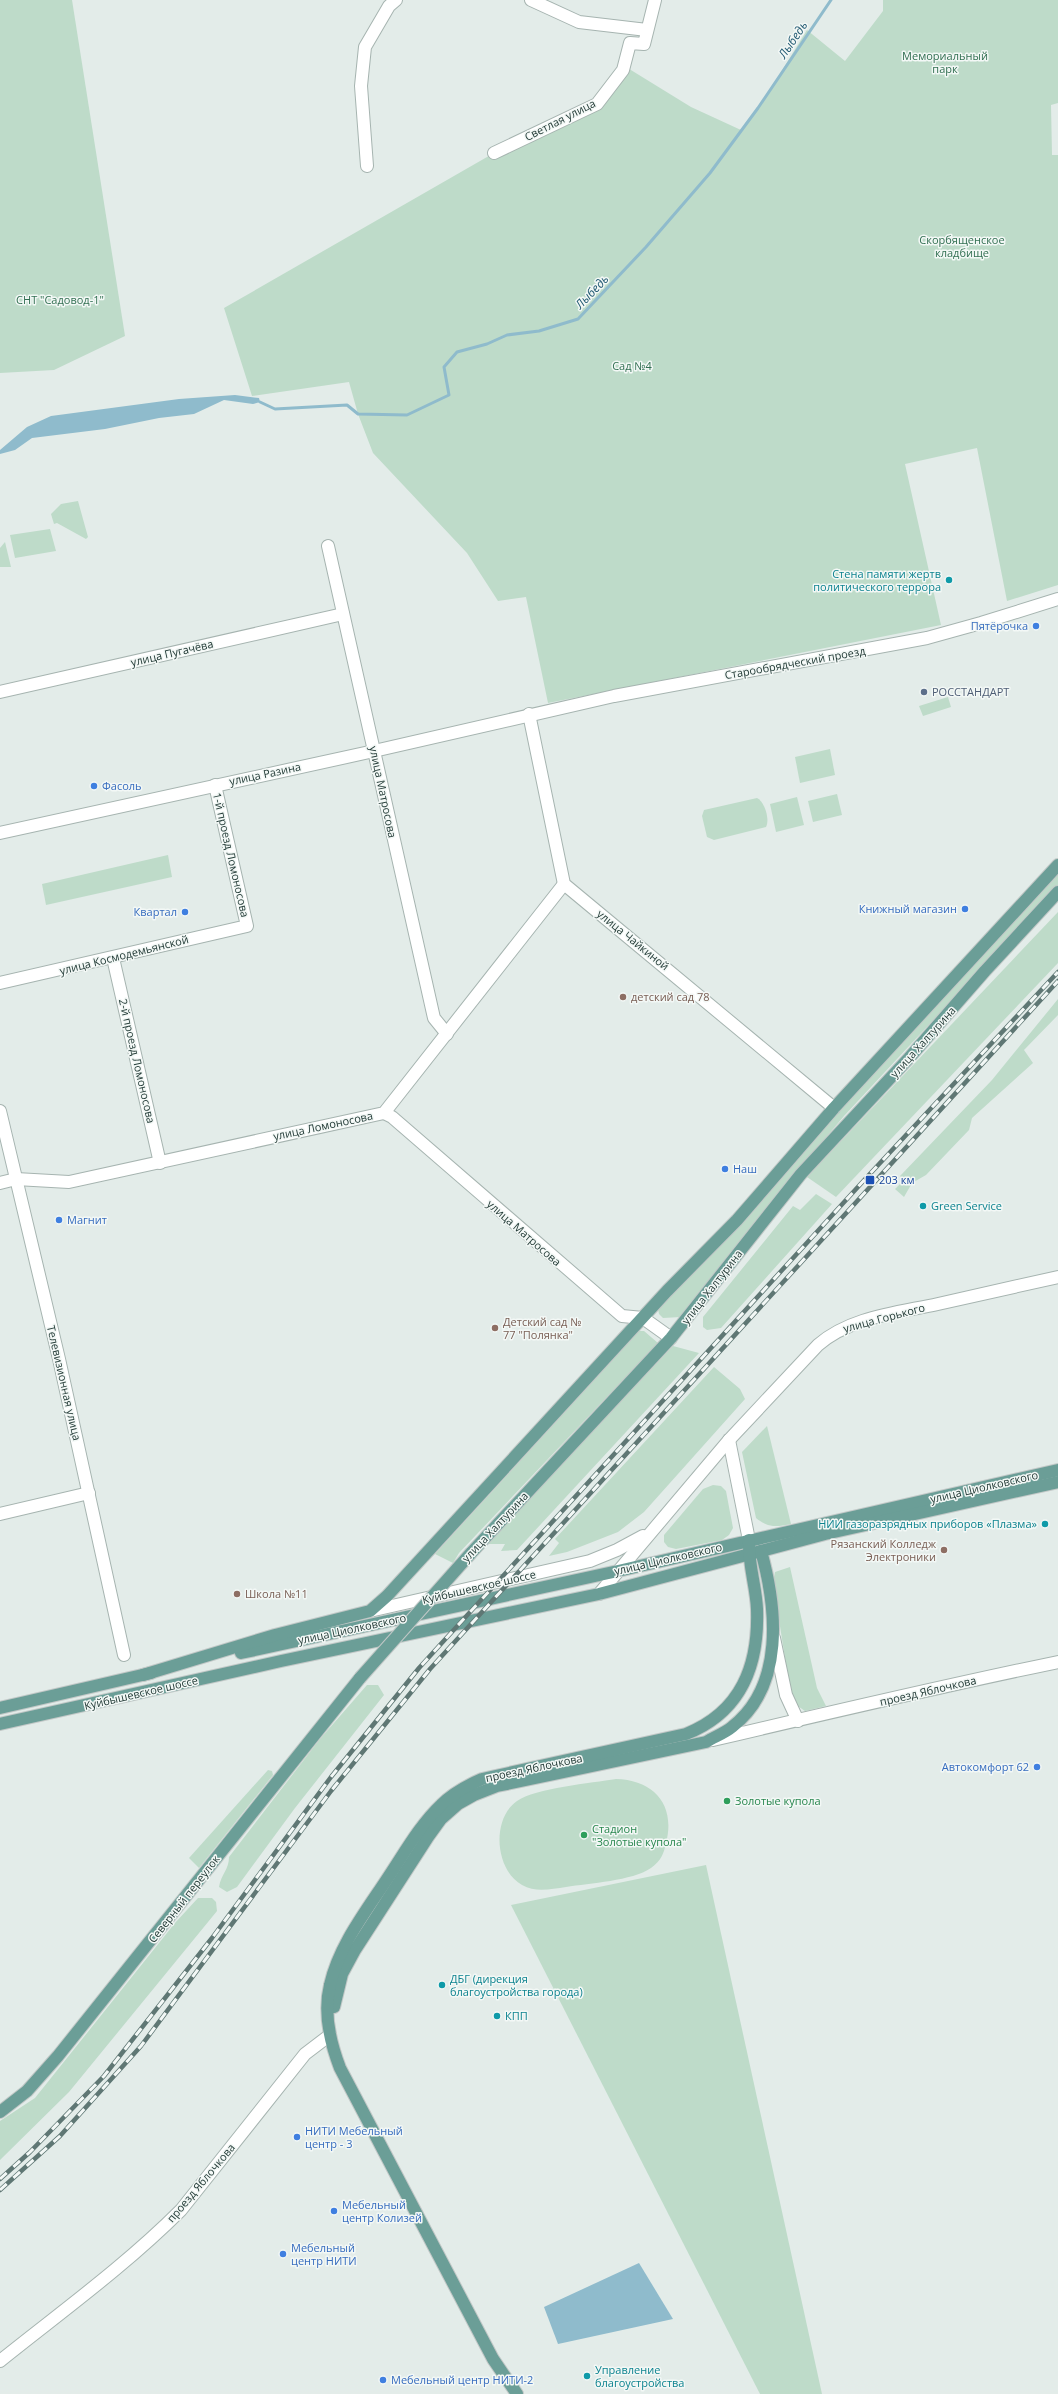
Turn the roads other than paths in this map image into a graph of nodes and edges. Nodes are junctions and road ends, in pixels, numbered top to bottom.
1 (396, 0) edge
2 (531, 0) edge
3 (655, 0) edge
4 (647, 30) junction
5 (494, 153) dead end
6 (367, 166) dead end
7 (328, 546) dead end
8 (1058, 598) edge
9 (343, 614) junction
10 (0, 692) edge
11 (529, 714) junction
12 (374, 751) junction
13 (215, 785) junction
14 (0, 833) edge
15 (1058, 865) edge
16 (564, 884) junction
17 (1058, 892) edge
18 (247, 926) joint
19 (113, 958) junction
20 (0, 983) edge
21 (447, 1034) junction
22 (834, 1108) junction
23 (0, 1111) edge
24 (384, 1113) junction
25 (160, 1163) junction
26 (16, 1180) junction
27 (0, 1183) edge
28 (1058, 1278) edge
29 (644, 1318) junction
30 (671, 1338) junction
31 (729, 1440) junction
32 (1058, 1470) edge
33 (1058, 1482) edge
34 (89, 1493) junction
35 (0, 1514) edge
36 (649, 1532) junction
37 (748, 1540) junction
38 (761, 1551) junction
39 (748, 1555) junction
40 (618, 1571) junction
41 (599, 1594) junction
42 (370, 1612) junction
43 (773, 1632) junction
44 (278, 1645) joint
45 (124, 1655) dead end
46 (281, 1661) joint
47 (1058, 1662) edge
48 (143, 1675) junction
49 (360, 1678) joint
50 (0, 1708) edge
51 (798, 1721) junction
52 (0, 1724) edge
53 (706, 1742) junction
54 (330, 2035) junction
55 (0, 2112) edge
56 (0, 2361) edge
57 (516, 2394) edge

1 - 6 street
2 - 4 street
3 - 4 street, Светлая улица
4 - 5 street, Светлая улица
7 - 9 street, улица Матросова
8 - 11 street, Старообрядческий проезд
9 - 10 street, улица Пугачёва
9 - 12 street, улица Матросова
11 - 12 street, улица Разина
11 - 16 street
12 - 13 street, улица Разина
12 - 21 street, улица Матросова
13 - 14 street, улица Разина
13 - 18 street, 1-й проезд Ломоносова
15 - 22 main road, улица Халтурина
16 - 21 street, улица Ломоносова
16 - 22 street, улица Чайкиной
17 - 30 main road, улица Халтурина
18 - 19 street, улица Космодемьянской
19 - 20 street, улица Космодемьянской
19 - 25 street, 2-й проезд Ломоносова
21 - 24 street, улица Ломоносова
22 - 29 main road, улица Халтурина
23 - 26 street, Телевизионная улица
24 - 25 street, улица Ломоносова
24 - 29 street, улица Матросова
25 - 26 street, улица Ломоносова
26 - 27 street, улица Ломоносова
26 - 34 street, Телевизионная улица
28 - 31 street, улица Горького
29 - 30 street
29 - 42 main road, улица Халтурина
30 - 49 main road, улица Халтурина, bridge
31 - 36 street, улица Горького
31 - 37 street
32 - 37 main road, улица Циолковского
33 - 38 main road, улица Циолковского
34 - 35 street
34 - 45 street, Телевизионная улица
36 - 40 street, улица Горького
36 - 42 street, Куйбышевское шоссе
37 - 38 main road
37 - 39 main road, проезд Яблочкова
37 - 40 main road, улица Циолковского
38 - 39 main road, улица Циолковского
38 - 43 main road, проезд Яблочкова
39 - 41 main road, улица Циолковского
39 - 54 main road, проезд Яблочкова
40 - 41 street, улица Горького
40 - 44 main road, улица Циолковского
41 - 46 main road, улица Циолковского
42 - 48 main road, Куйбышевское шоссе
43 - 51 street, проезд Яблочкова
43 - 53 main road, проезд Яблочкова
44 - 48 main road, Куйбышевское шоссе
46 - 52 main road, Куйбышевское шоссе
47 - 51 street, проезд Яблочкова
48 - 50 main road, Куйбышевское шоссе
49 - 55 main road, Северный переулок
51 - 53 street, проезд Яблочкова
53 - 54 main road, проезд Яблочкова
54 - 56 street, проезд Яблочкова
54 - 57 main road, проезд Яблочкова

